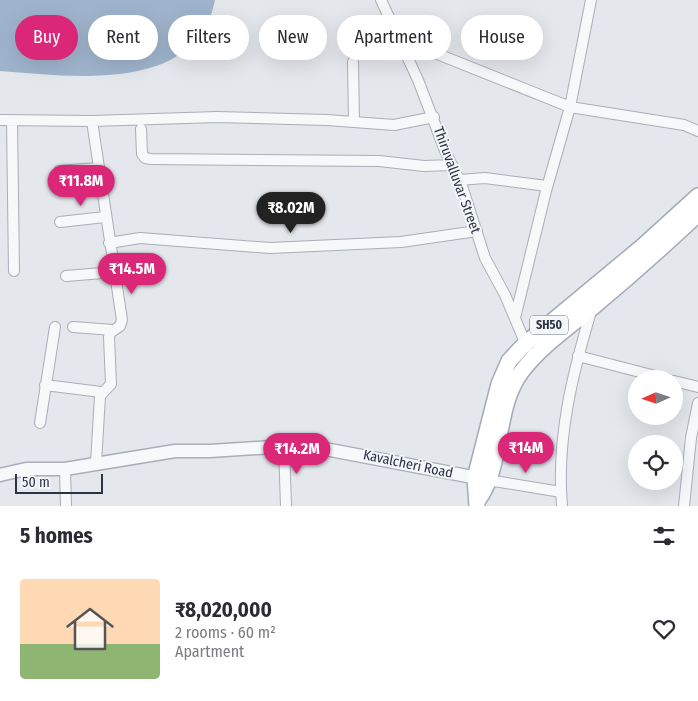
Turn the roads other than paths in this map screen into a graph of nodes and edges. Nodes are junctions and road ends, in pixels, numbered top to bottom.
1 (381, 0) edge
2 (591, 0) edge
3 (388, 15) edge
4 (451, 59) edge
5 (409, 60) edge
6 (353, 62) dead end
7 (570, 107) junction
8 (434, 117) junction
9 (0, 120) edge
10 (12, 120) junction
11 (92, 121) junction
12 (354, 122) junction
13 (141, 129) dead end
14 (698, 131) edge
15 (452, 165) junction
16 (98, 168) junction
17 (59, 172) dead end
18 (459, 180) junction
19 (547, 186) junction
20 (698, 196) edge
21 (698, 214) edge
22 (105, 217) junction
23 (60, 222) dead end
24 (477, 231) junction
25 (109, 243) junction
26 (14, 271) dead end
27 (115, 272) junction
28 (66, 276) dead end
29 (592, 308) junction
30 (515, 318) junction
31 (55, 327) dead end
32 (73, 327) dead end
33 (113, 330) junction
34 (525, 344) junction
35 (578, 356) junction
36 (533, 359) junction
37 (632, 370) edge
38 (683, 383) edge
39 (45, 385) junction
40 (698, 387) edge
41 (101, 392) junction
42 (698, 403) edge
43 (40, 423) dead end
44 (284, 446) junction
45 (96, 463) junction
46 (65, 469) junction
47 (0, 475) edge
48 (482, 479) junction
49 (560, 492) junction
50 (477, 503) edge
51 (66, 506) edge
52 (286, 506) edge
53 (562, 506) edge
54 (684, 506) edge

1 - 3 street, Thiruvalluvar Street
2 - 7 street
4 - 7 street
5 - 8 street, Thiruvalluvar Street
6 - 12 street
7 - 14 street
7 - 19 street
8 - 12 street
8 - 15 street, Thiruvalluvar Street
9 - 10 street
10 - 11 street
10 - 26 street
11 - 12 street
11 - 16 street
13 - 15 street
15 - 18 street, Thiruvalluvar Street
16 - 17 street
16 - 22 street
18 - 19 street
18 - 24 street, Thiruvalluvar Street
19 - 30 street
20 - 34 main road, SH50
21 - 29 main road, SH50
22 - 23 street
22 - 25 street
24 - 25 street
24 - 30 street, Thiruvalluvar Street
25 - 27 street
27 - 28 street
27 - 33 street
29 - 35 street
29 - 36 main road, SH50
30 - 34 street, Thiruvalluvar Street
31 - 39 street
32 - 33 street
33 - 41 street
34 - 36 street, Thiruvalluvar Street
34 - 48 main road, SH50
35 - 37 street
35 - 49 street
36 - 48 main road, SH50
38 - 40 street
39 - 41 street
39 - 43 street
41 - 45 street
42 - 54 street
44 - 45 street, Kavalcheri Road
44 - 48 street, Kavalcheri Road
44 - 52 street
45 - 46 street, Kavalcheri Road
46 - 47 street, Kavalcheri Road
46 - 51 street
48 - 49 street
48 - 50 main road, SH50
49 - 53 street

